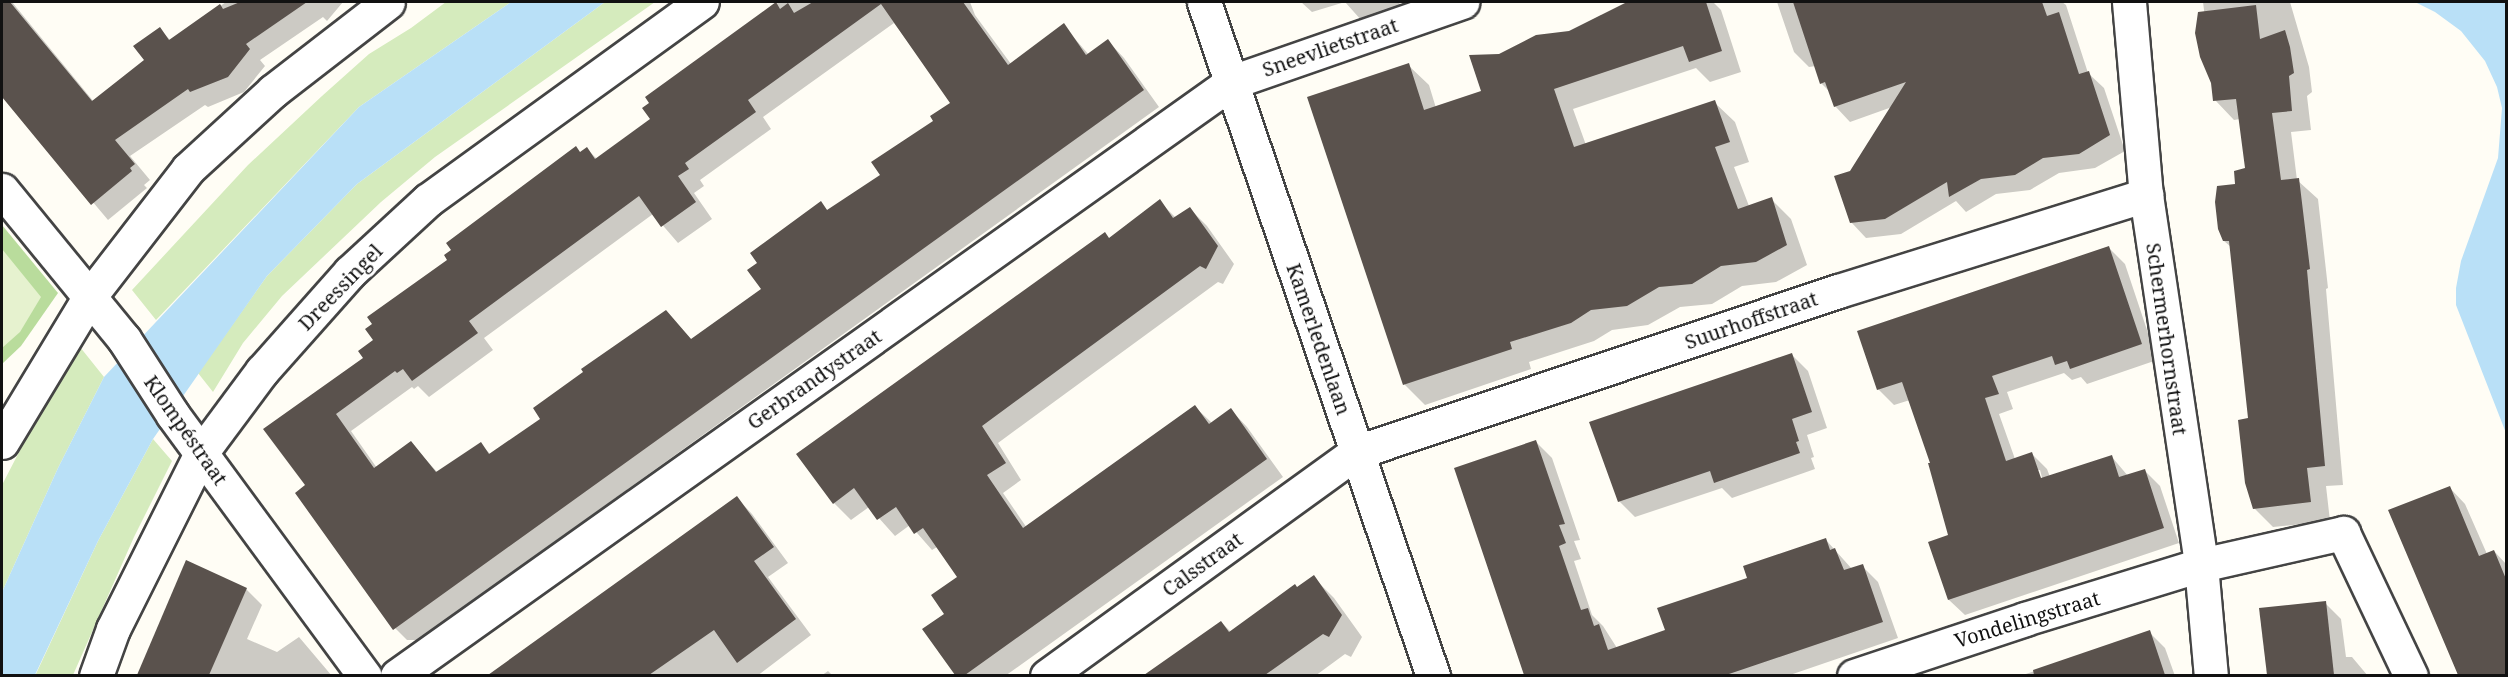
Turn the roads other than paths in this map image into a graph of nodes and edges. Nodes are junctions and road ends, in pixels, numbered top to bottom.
1 (388, 2) edge
2 (702, 2) edge
3 (1204, 2) edge
4 (1462, 2) edge
5 (2129, 2) edge
6 (1232, 82) junction
7 (2, 190) edge
8 (2146, 195) junction
9 (90, 296) junction
10 (2, 442) edge
11 (1358, 452) junction
12 (201, 453) junction
13 (2201, 565) junction
14 (96, 675) edge
15 (365, 675) edge
16 (397, 675) edge
17 (1047, 675) edge
18 (1433, 675) edge
19 (1854, 675) edge
20 (2211, 675) edge
21 (2411, 675) edge

1 - 9 street
2 - 12 street, Dreessingel
3 - 6 street, Kamerledenlaan
4 - 6 street, Sneevlietstraat
5 - 8 street, Schermerhornstraat
6 - 11 street, Kamerledenlaan
6 - 16 street, Gerbrandystraat
7 - 9 street, Klompéstraat
8 - 11 street, Suurhoffstraat
8 - 13 street, Schermerhornstraat
9 - 10 street
9 - 12 street, Klompéstraat
11 - 17 street, Calsstraat
11 - 18 street, Kamerledenlaan
12 - 14 street, Dreessingel
12 - 15 street, Klompéstraat
13 - 19 street, Vondelingstraat
13 - 20 street, Schermerhornstraat
13 - 21 street, Vondelingstraat

